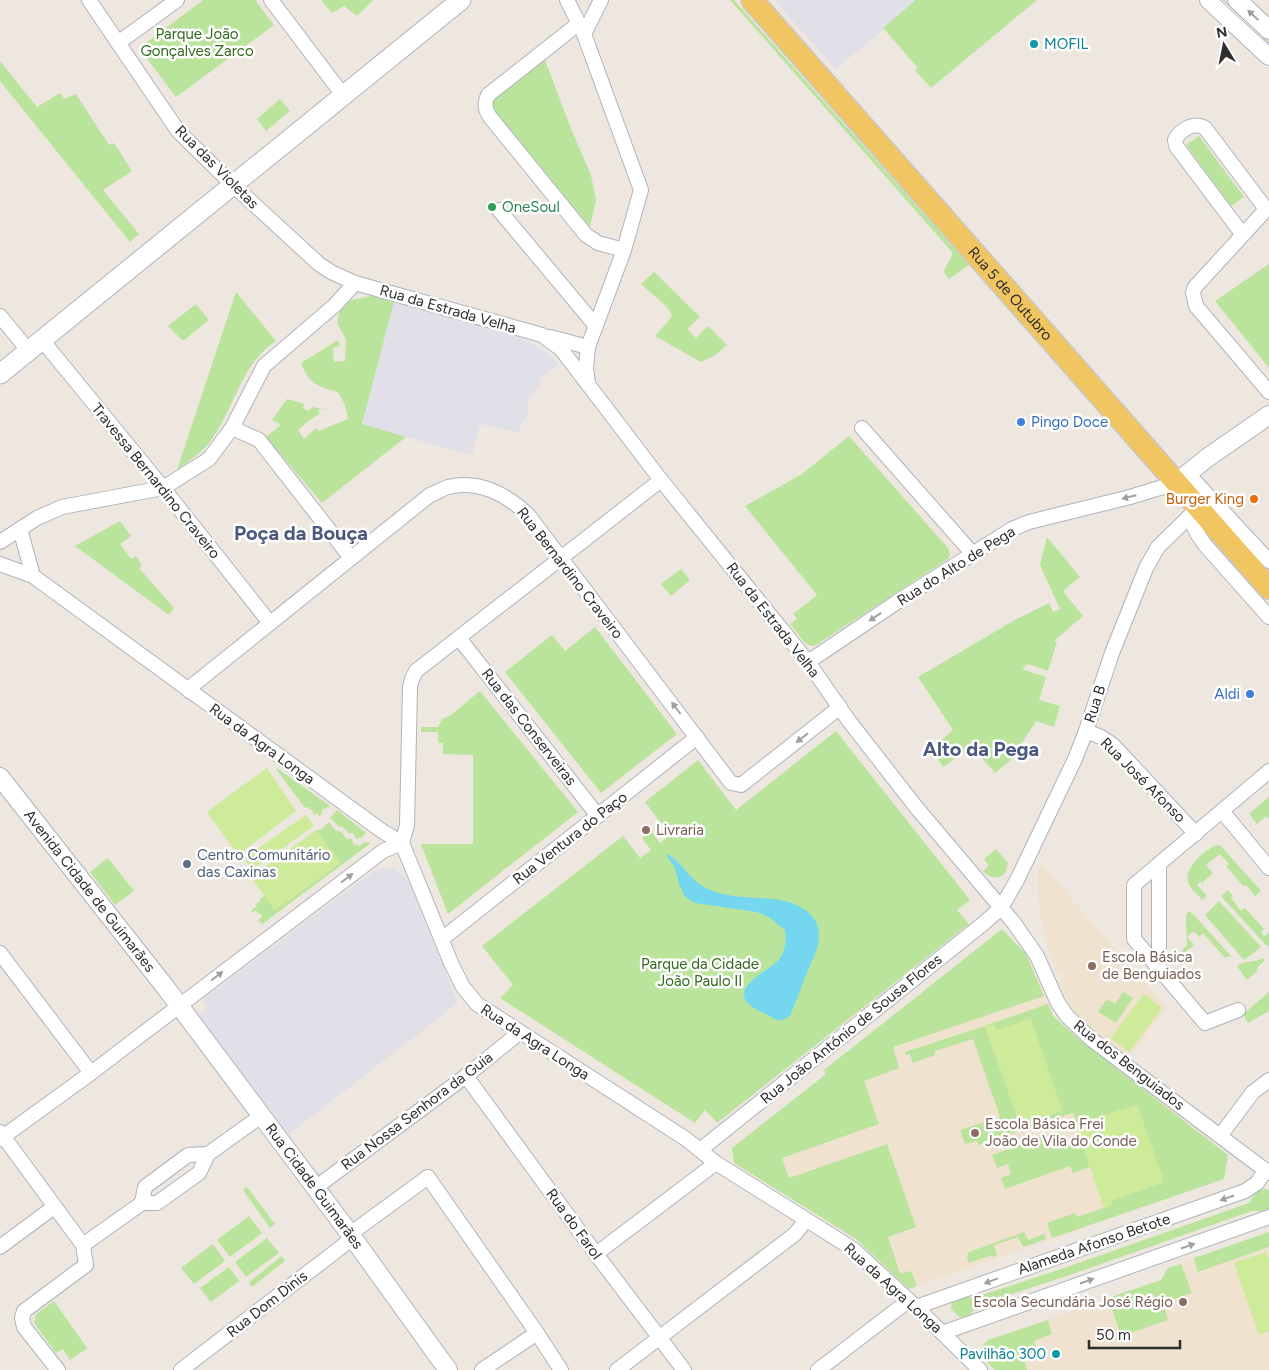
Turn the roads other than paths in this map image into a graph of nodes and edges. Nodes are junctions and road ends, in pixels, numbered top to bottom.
1 (89, 0) edge
2 (177, 0) edge
3 (271, 0) edge
4 (461, 0) edge
5 (566, 0) edge
6 (601, 0) edge
7 (752, 0) edge
8 (1209, 0) edge
9 (1237, 0) edge
10 (581, 29) junction
11 (1269, 30) edge
12 (118, 43) junction
13 (1269, 56) edge
14 (343, 95) junction
15 (233, 185) junction
16 (499, 210) dead end
17 (1242, 235) junction
18 (624, 250) junction
19 (355, 283) junction
20 (0, 316) edge
21 (596, 326) junction
22 (542, 335) junction
23 (35, 345) junction
24 (588, 347) junction
25 (0, 374) edge
26 (588, 383) junction
27 (1269, 392) edge
28 (1269, 415) edge
29 (232, 428) junction
30 (862, 428) dead end
31 (1182, 478) junction
32 (662, 480) junction
33 (163, 488) junction
34 (1193, 512) junction
35 (20, 529) junction
36 (0, 542) edge
37 (972, 554) junction
38 (351, 558) junction
39 (561, 558) junction
40 (1269, 562) edge
41 (0, 564) edge
42 (33, 576) junction
43 (1269, 588) edge
44 (1269, 617) edge
45 (270, 623) junction
46 (459, 638) junction
47 (808, 662) junction
48 (189, 691) junction
49 (840, 708) junction
50 (1086, 731) junction
51 (697, 737) junction
52 (1269, 770) edge
53 (0, 777) edge
54 (1222, 811) junction
55 (598, 816) junction
56 (1196, 834) junction
57 (402, 843) junction
58 (1159, 864) junction
59 (1269, 868) edge
60 (1001, 908) junction
61 (442, 939) junction
62 (0, 953) edge
63 (1159, 969) junction
64 (178, 1005) junction
65 (1238, 1010) dead end
66 (519, 1033) junction
67 (90, 1073) junction
68 (466, 1076) junction
69 (1269, 1080) edge
70 (261, 1116) junction
71 (1, 1136) edge
72 (1220, 1136) junction
73 (700, 1150) junction
74 (208, 1154) junction
75 (716, 1163) junction
76 (1267, 1172) edge
77 (315, 1188) junction
78 (142, 1203) junction
79 (54, 1207) junction
80 (1269, 1218) edge
81 (806, 1220) junction
82 (351, 1236) junction
83 (83, 1245) junction
84 (0, 1247) edge
85 (596, 1254) junction
86 (912, 1304) junction
87 (537, 1333) junction
88 (942, 1333) junction
89 (660, 1338) junction
90 (58, 1370) edge
91 (181, 1370) edge
92 (448, 1370) edge
93 (482, 1370) edge
94 (561, 1370) edge
95 (617, 1370) edge
96 (684, 1370) edge
97 (818, 1370) edge
98 (980, 1370) edge

1 - 12 street, Rua das Violetas
2 - 12 street
3 - 14 street
4 - 14 main road
5 - 10 street
6 - 10 street
7 - 31 main road, Rua 5 de Outubro
8 - 13 street
11 -> 9 street
10 - 18 street
10 - 18 street
12 - 15 street, Rua das Violetas
14 - 15 main road
15 - 19 street, Rua das Violetas
15 - 23 main road
16 - 21 street
17 - 17 street
17 - 27 street
18 - 21 street
19 - 22 street, Rua da Estrada Velha
19 - 29 street
20 - 23 street, Travessa Bernardino Craveiro
21 - 24 street
22 - 24 street, Rua da Estrada Velha
22 - 26 street, Rua da Estrada Velha
23 - 25 main road
23 - 33 street, Travessa Bernardino Craveiro
24 - 26 street
26 - 32 street, Rua da Estrada Velha
28 - 31 street
29 - 33 street
29 - 38 street
30 - 37 street
31 - 34 main road, Rua 5 de Outubro
31 -> 37 street, Rua do Alto de Pega
31 - 40 street, Rua 5 de Outubro
32 - 39 street
32 - 47 street, Rua da Estrada Velha
33 - 35 street
33 - 45 street, Travessa Bernardino Craveiro
34 - 43 main road, Rua 5 de Outubro
34 - 44 street, Rua 5 de Outubro
34 - 50 street, Rua B
35 - 36 street
35 - 42 street
37 -> 47 street, Rua do Alto de Pega
38 - 39 street, Rua Bernardino Craveiro
38 - 45 street, Rua Bernardino Craveiro
39 - 46 street
51 -> 39 street, Rua Bernardino Craveiro
41 - 42 street, Rua da Agra Longa
42 - 48 street, Rua da Agra Longa
45 - 48 street, Rua Bernardino Craveiro
46 - 55 street, Rua das Conserveiras
46 - 57 street
47 - 49 street, Rua da Estrada Velha
48 - 57 street, Rua da Agra Longa
49 -> 51 street, Rua Bernardino Craveiro
49 - 60 street, Rua da Estrada Velha
50 - 56 street, Rua José Afonso
50 - 60 street, Rua B
51 - 55 street, Rua Ventura do Paço
52 - 54 street, Rua José Afonso
53 - 64 street, Avenida Cidade de Guimarães
54 - 56 street, Rua José Afonso
54 - 59 street
55 - 61 street, Rua Ventura do Paço
56 - 58 street, Rua José Afonso
57 - 61 street, Rua da Agra Longa
64 -> 57 street
58 - 63 street
58 - 63 street, Rua José Afonso
60 - 72 street, Rua dos Benguiados
60 - 73 street, Rua João António de Sousa Flores
61 - 66 street, Rua da Agra Longa
62 - 67 street
63 - 65 street, Rua José Afonso
64 - 67 street
64 - 70 street, Rua Cidade Guimarães
66 - 68 street, Rua Nossa Senhora da Guia
66 - 73 street, Rua da Agra Longa
67 - 71 street
68 - 77 street, Rua Nossa Senhora da Guia
68 - 85 street, Rua do Farol
69 - 72 street
70 - 74 street
70 - 77 street, Rua Cidade Guimarães
71 - 79 street
72 - 76 street, Rua dos Benguiados
73 - 75 street, Rua da Agra Longa
74 - 78 street
74 - 78 street
75 - 81 street, Rua da Agra Longa
75 - 85 street
76 -> 86 street, Alameda Afonso Betote
77 - 82 street, Rua Cidade Guimarães
78 - 83 street
79 - 83 street
79 - 84 street
88 -> 80 street
81 - 86 street, Rua da Agra Longa
81 - 89 street
82 - 87 street, Rua Dom Dinis
82 - 91 street, Rua Dom Dinis
82 - 92 street, Rua Cidade Guimarães
83 - 90 street
85 - 89 street, Rua do Farol
86 - 88 street, Rua da Agra Longa
86 - 97 street, Alameda Afonso Betote
87 - 93 street
87 - 94 street
88 - 98 street, Rua da Agra Longa
89 - 95 street
89 - 96 street, Rua do Farol

